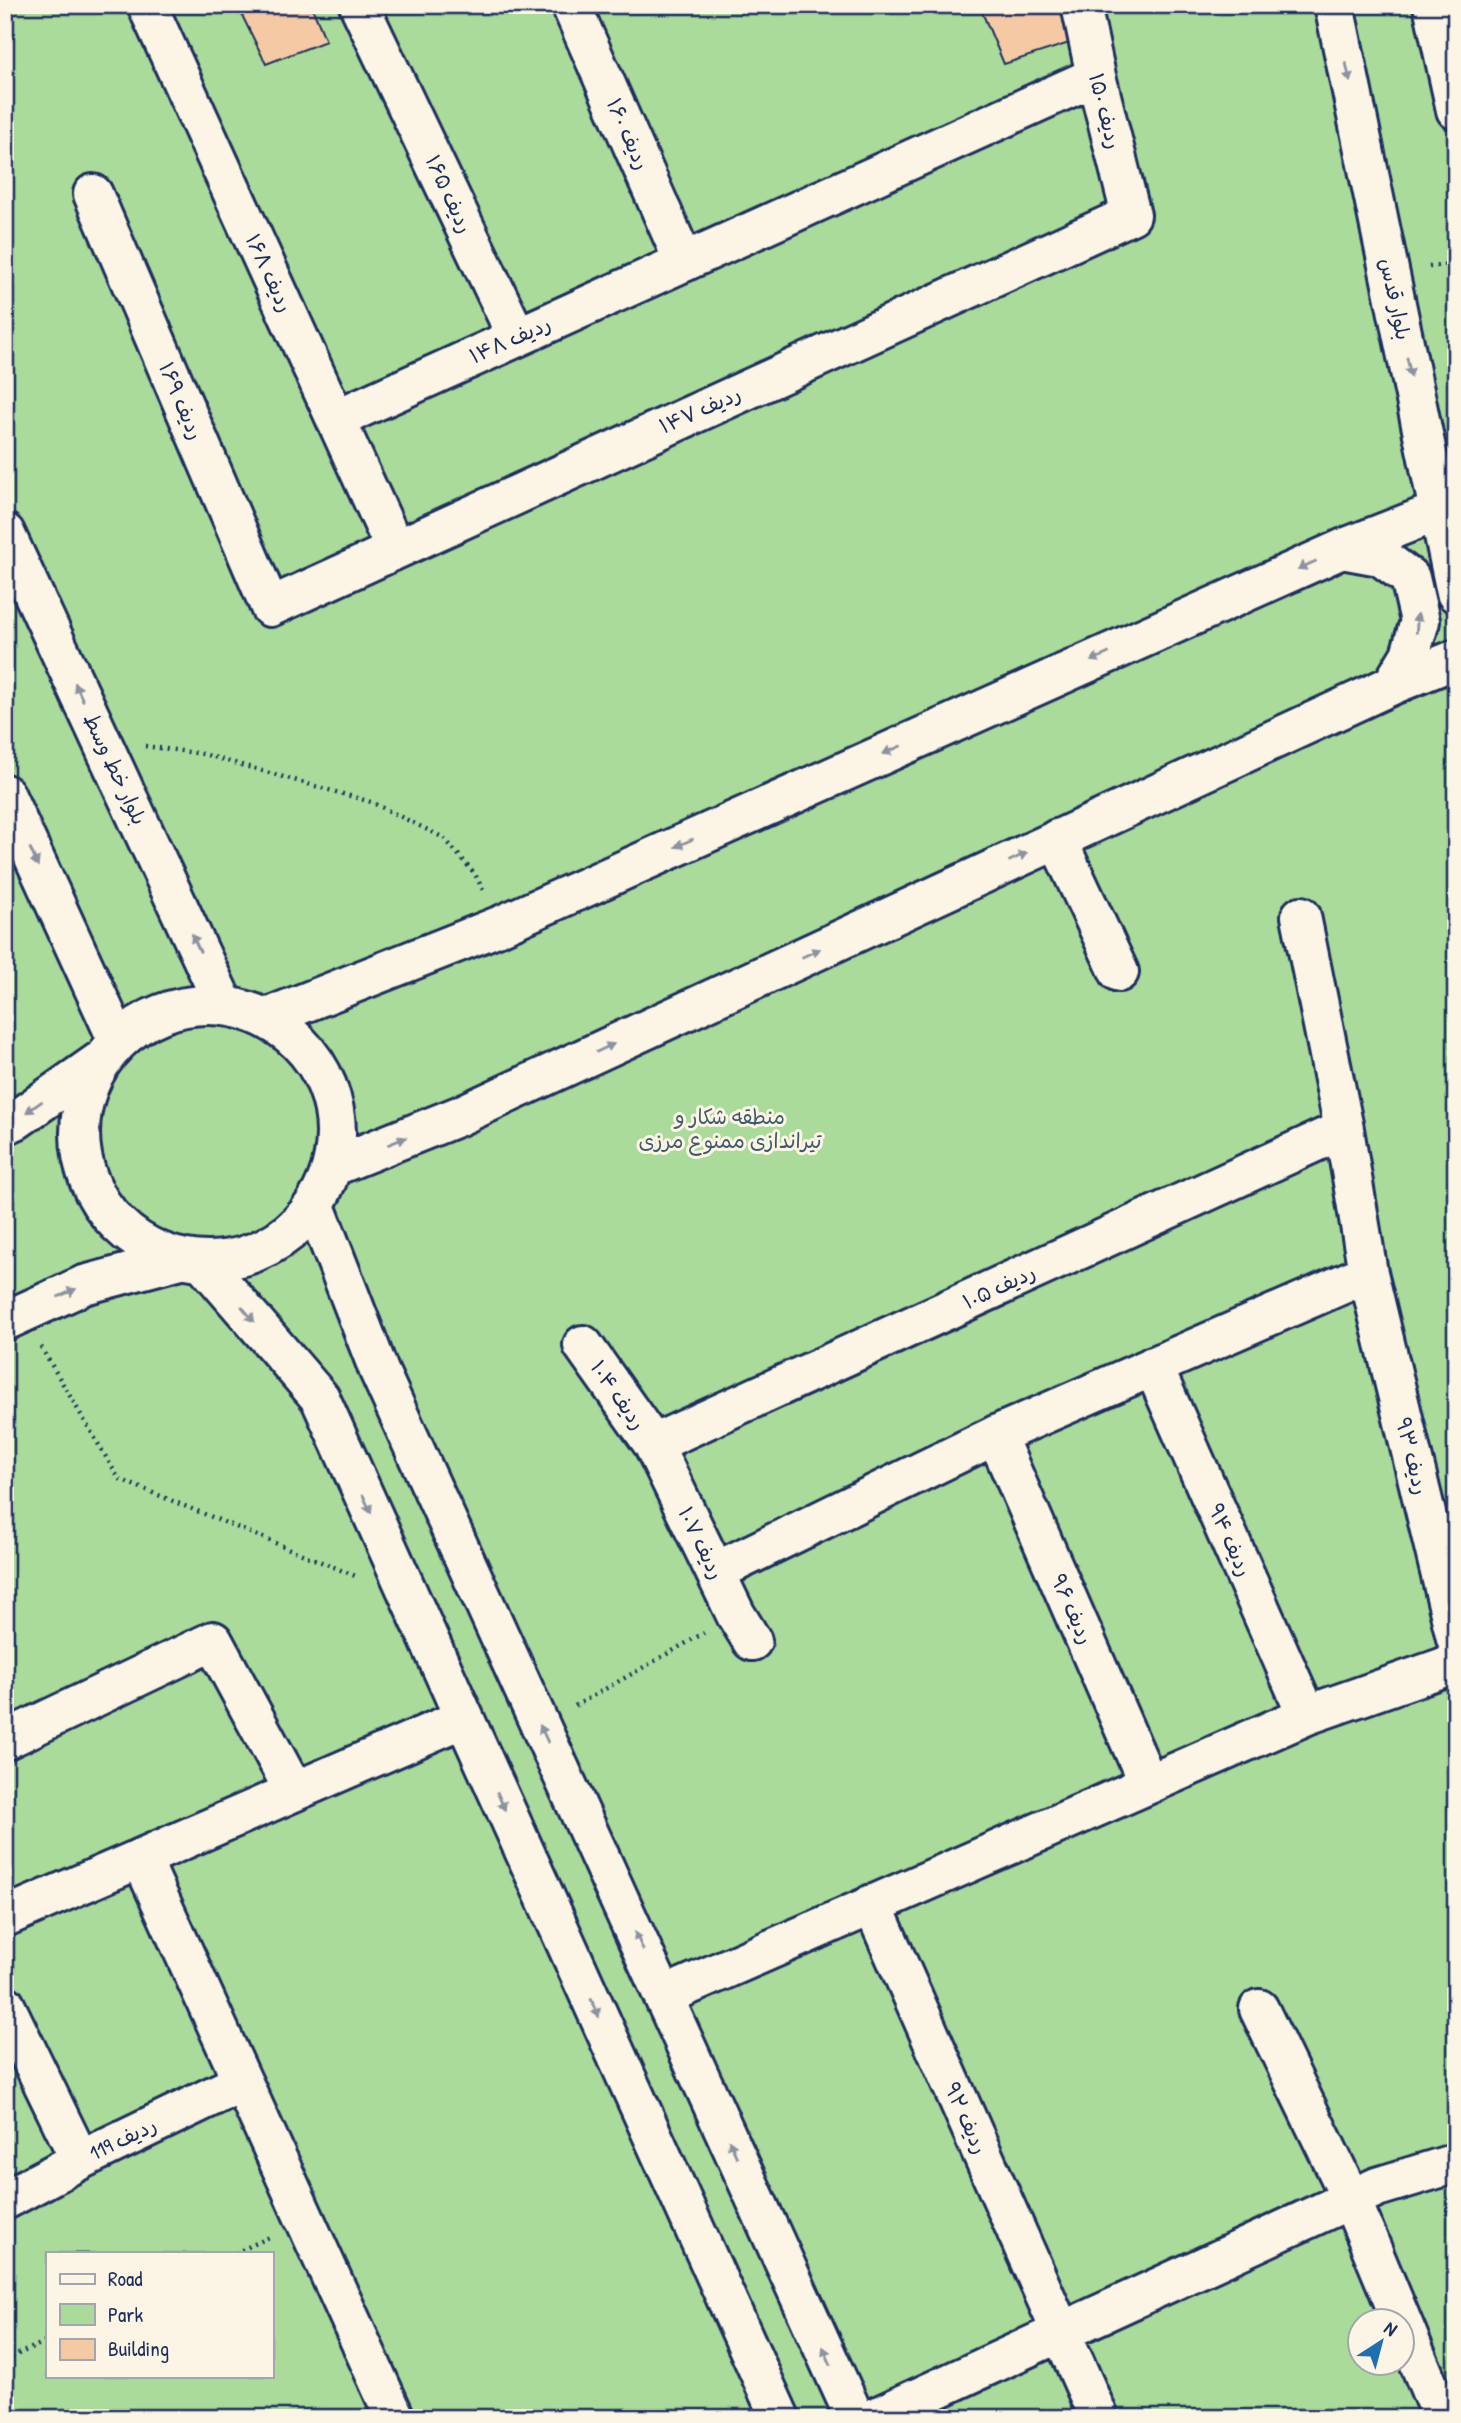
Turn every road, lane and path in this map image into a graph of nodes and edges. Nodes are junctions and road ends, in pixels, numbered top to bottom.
1 (147, 5) edge
2 (359, 5) edge
3 (571, 5) edge
4 (1081, 5) edge
5 (1334, 5) edge
6 (1433, 5) edge
7 (1096, 76) junction
8 (1456, 110) edge
9 (93, 194) dead end
10 (1131, 215) joint
11 (684, 262) junction
12 (517, 337) junction
13 (336, 419) junction
14 (1439, 511) junction
15 (5, 533) edge
16 (395, 549) junction
17 (1342, 549) junction
18 (1456, 593) edge
19 (270, 607) joint
20 (1456, 659) edge
21 (1392, 685) junction
22 (101, 739) junction
23 (5, 794) edge
24 (1057, 839) junction
25 (1301, 916) dead end
26 (499, 926) junction
27 (1119, 972) dead end
28 (224, 1005) junction
29 (266, 1018) junction
30 (110, 1050) junction
31 (5, 1125) edge
32 (1344, 1129) junction
33 (334, 1166) junction
34 (315, 1206) junction
35 (192, 1260) junction
36 (1368, 1273) junction
37 (13, 1317) edge
38 (583, 1345) dead end
39 (1153, 1366) junction
40 (996, 1434) junction
41 (653, 1444) junction
42 (715, 1572) junction
43 (410, 1599) junction
44 (744, 1628) joint
45 (1456, 1638) edge
46 (1456, 1663) edge
47 (1307, 1714) junction
48 (464, 1718) junction
49 (540, 1726) junction
50 (5, 1740) edge
51 (1148, 1783) junction
52 (294, 1791) junction
53 (141, 1858) junction
54 (872, 1904) junction
55 (5, 1917) edge
56 (664, 1996) junction
57 (5, 2005) edge
58 (1259, 2009) dead end
59 (242, 2082) junction
60 (80, 2160) junction
61 (1456, 2163) edge
62 (1350, 2199) junction
63 (5, 2200) edge
64 (1061, 2332) junction
65 (46, 2341) edge
66 (5, 2360) edge
67 (395, 2418) edge
68 (780, 2418) edge
69 (855, 2418) edge
70 (874, 2418) edge
71 (1099, 2418) edge
72 (1442, 2418) edge

1 - 13 street, ردیف ۱۶۸
2 - 12 street, ردیف ۱۶۵
3 - 11 street, ردیف ۱۶۰
4 - 7 street, ردیف ۱۵۰
5 -> 14 street, بلوار قدس
6 - 8 street
7 - 10 street, ردیف ۱۵۰
7 - 11 street, ردیف ۱۴۸
9 - 19 street, ردیف ۱۶۹
10 - 16 street, ردیف ۱۴۷
11 - 12 street, ردیف ۱۴۸
12 - 13 street, ردیف ۱۴۸
13 - 16 street, ردیف ۱۶۸
14 - 17 street
14 - 18 street, بلوار قدس
22 -> 15 street, بلوار خط وسط
16 - 19 street, ردیف ۱۴۷
21 -> 17 street
17 -> 26 street
20 - 21 street
21 - 24 street
22 - 26 path
28 -> 22 street, بلوار خط وسط
23 -> 30 street
24 - 27 street
33 -> 24 street
25 - 32 street, ردیف ۹۳
26 - 29 street
28 - 29 street
28 - 30 street
29 - 33 street
30 -> 31 street
30 - 35 street
32 - 36 street, ردیف ۹۳
32 - 41 street, ردیف ۱۰۵
33 - 34 street
34 - 35 street
34 - 49 street
37 -> 35 street
35 -> 43 street
36 - 39 street
36 - 45 street, ردیف ۹۳
37 - 43 path
38 - 41 street, ردیف ۱۰۴
39 - 40 street
39 - 47 street, ردیف ۹۴
40 - 42 street
40 - 51 street, ردیف ۹۶
41 - 42 street, ردیف ۱۰۷
42 - 44 street, ردیف ۱۰۷
43 - 48 street
44 - 49 path
46 - 47 street
47 - 51 street
48 - 52 street
48 -> 68 street
56 -> 49 street
50 - 52 street
51 - 54 street
52 - 53 street
53 - 55 street
53 - 59 street
54 - 56 street
54 - 64 street, ردیف ۹۲
69 -> 56 street
57 - 60 street
58 - 62 street
59 - 60 street, ردیف 119
59 - 67 street
60 - 63 street, ردیف 119
61 - 62 street
62 - 64 street
62 - 72 street
64 - 70 street
64 - 71 street, ردیف ۹۲
65 - 66 path

